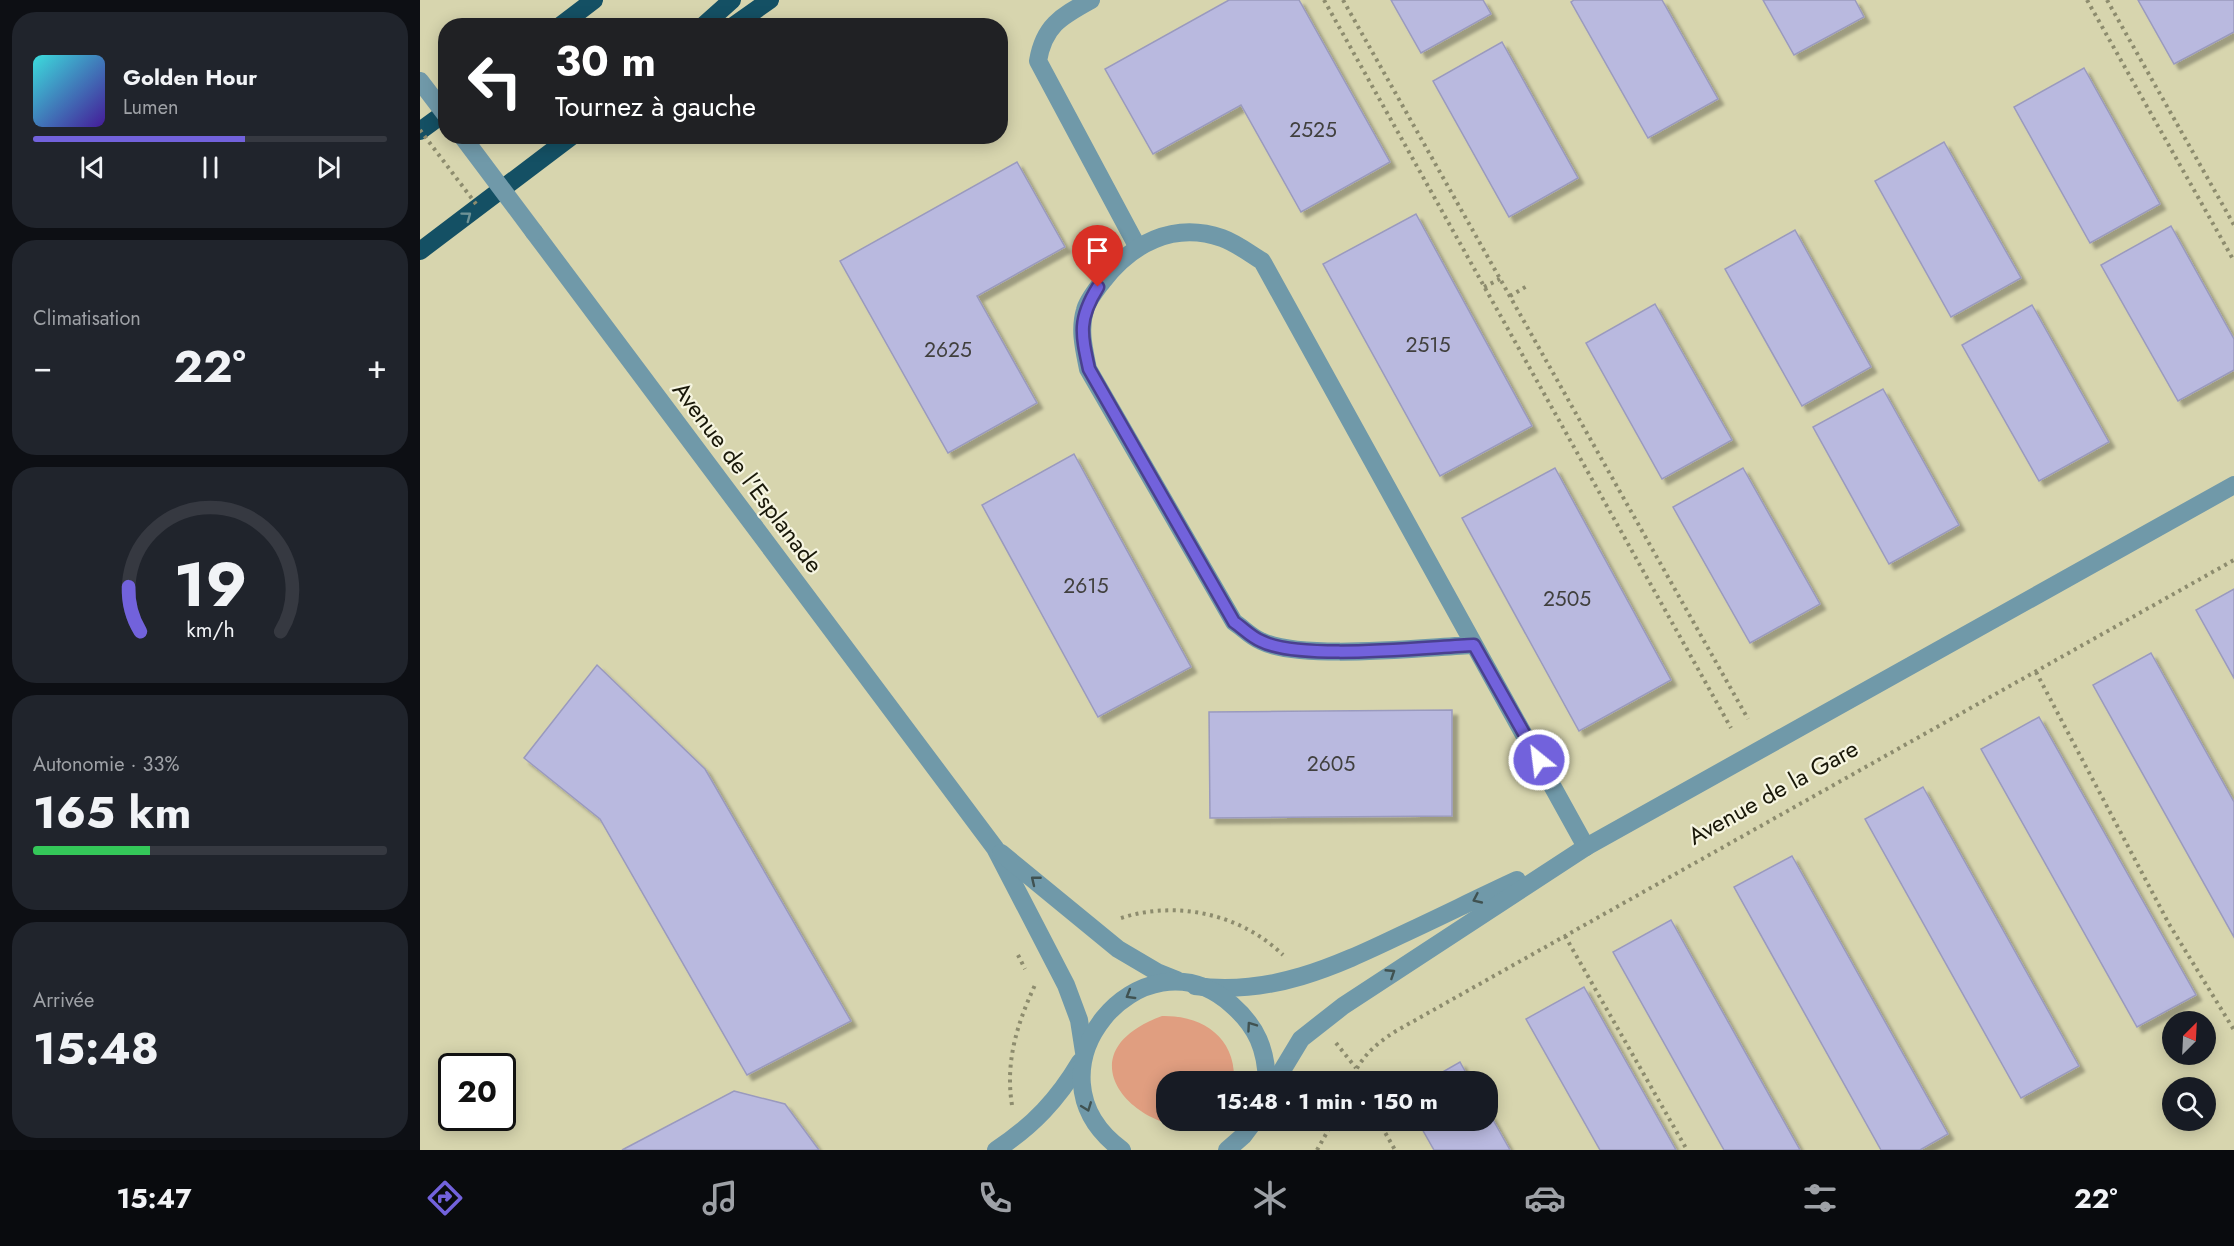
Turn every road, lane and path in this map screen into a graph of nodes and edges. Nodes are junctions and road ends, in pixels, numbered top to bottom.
1 (594, 0) edge
2 (732, 0) edge
3 (770, 0) edge
4 (1091, 0) edge
5 (1323, 0) edge
6 (1343, 0) edge
7 (2087, 0) edge
8 (2107, 0) edge
9 (570, 18) edge
10 (712, 18) edge
11 (744, 18) edge
12 (420, 81) edge
13 (438, 103) edge
14 (438, 119) edge
15 (420, 131) edge
16 (468, 144) edge
17 (562, 144) edge
18 (483, 213) dead end
19 (2234, 225) edge
20 (1137, 246) junction
21 (420, 252) edge
22 (2234, 261) edge
23 (1500, 279) junction
24 (1527, 286) dead end
25 (1484, 287) junction
26 (1510, 296) junction
27 (2234, 485) edge
28 (2234, 560) edge
29 (1474, 645) junction
30 (2036, 672) junction
31 (1748, 719) dead end
32 (1731, 728) dead end
33 (1586, 847) junction
34 (995, 848) junction
35 (1115, 920) dead end
36 (1565, 936) junction
37 (1290, 961) dead end
38 (1037, 982) dead end
39 (1190, 985) junction
40 (2234, 1030) edge
41 (1330, 1035) dead end
42 (1083, 1055) junction
43 (1356, 1068) junction
44 (1266, 1071) edge
45 (1282, 1071) edge
46 (1355, 1071) edge
47 (1014, 1116) dead end
48 (1246, 1131) edge
49 (1328, 1131) edge
50 (1384, 1131) edge
51 (996, 1150) edge
52 (1122, 1150) edge
53 (1227, 1150) edge
54 (1317, 1150) edge
55 (1395, 1150) edge
56 (1687, 1150) edge

1 - 9 highway
2 - 10 highway
3 - 11 highway
4 - 20 street
5 - 25 path
6 - 23 path
7 - 22 path
8 - 19 path
12 - 13 street, bridge
14 - 15 highway
15 - 18 path, bridge
16 - 34 street, Avenue de l'Esplanade, bridge
21 -> 17 highway
20 - 29 street
20 - 29 street
23 - 25 path
23 - 26 path
24 - 26 path
25 - 32 path
26 - 31 path
27 - 33 street, Avenue de la Gare
28 - 30 path, Avenue de la Gare
29 - 33 street
30 - 36 path, Avenue de la Gare
30 - 40 path
33 -> 39 street, Avenue de la Gare
45 -> 33 street, Avenue de la Gare
39 -> 34 street, Avenue de l'Esplanade
34 - 42 street, Avenue de l'Esplanade
35 - 37 path
36 - 43 path, Avenue de la Gare
36 - 56 path
38 - 47 path
39 -> 42 street, Avenue de la Gare
44 -> 39 street, Avenue de l'Esplanade
41 - 43 path
42 - 51 street
42 -> 52 street, Avenue de l'Esplanade
43 - 46 path, Avenue de la Gare
48 - 53 street
49 - 54 path
50 - 55 path

